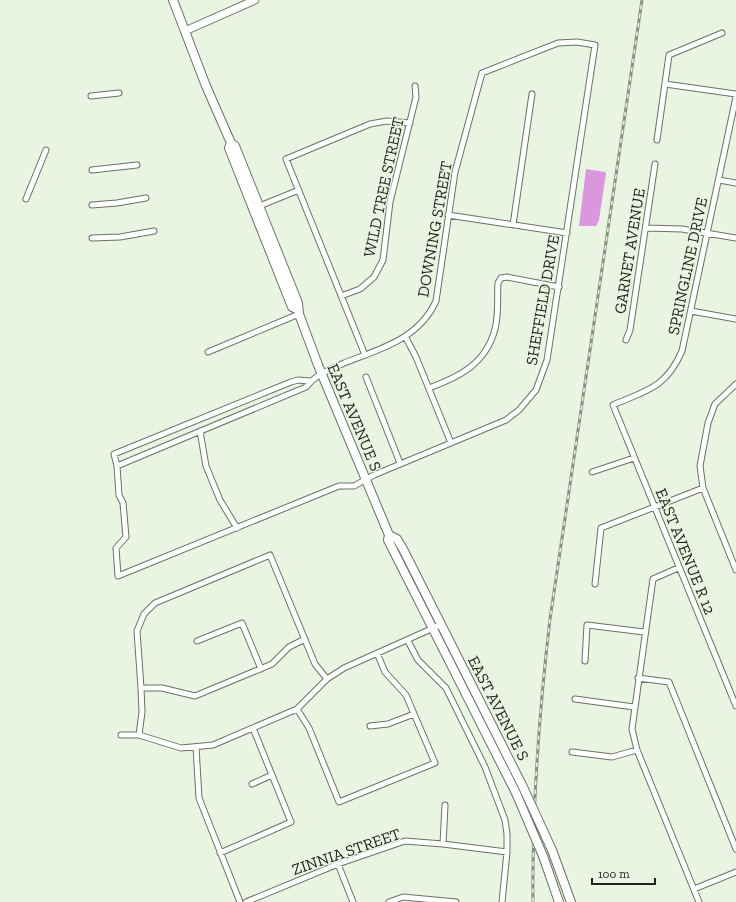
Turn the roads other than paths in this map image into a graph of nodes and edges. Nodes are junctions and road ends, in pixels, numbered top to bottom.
1 (173, 0) edge
2 (255, 0) edge
3 (185, 31) junction
4 (722, 33) dead end
5 (482, 73) joint
6 (665, 84) junction
7 (415, 86) dead end
8 (119, 93) dead end
9 (532, 94) dead end
10 (91, 96) dead end
11 (736, 96) edge
12 (410, 123) junction
13 (657, 140) dead end
14 (231, 143) junction
15 (46, 150) dead end
16 (655, 164) dead end
17 (137, 165) dead end
18 (92, 170) dead end
19 (242, 179) junction
20 (719, 180) junction
21 (736, 183) edge
22 (299, 190) junction
23 (146, 198) dead end
24 (26, 199) dead end
25 (92, 205) dead end
26 (260, 207) junction
27 (448, 216) junction
28 (513, 225) junction
29 (646, 228) junction
30 (154, 231) dead end
31 (567, 233) junction
32 (708, 233) junction
33 (92, 238) dead end
34 (736, 238) edge
35 (559, 287) junction
36 (341, 296) junction
37 (691, 311) junction
38 (298, 312) junction
39 (736, 319) edge
40 (406, 338) junction
41 (626, 340) dead end
42 (208, 352) dead end
43 (365, 355) junction
44 (321, 373) junction
45 (366, 377) dead end
46 (310, 381) junction
47 (736, 384) edge
48 (429, 388) junction
49 (613, 405) joint
50 (200, 431) junction
51 (451, 443) junction
52 (634, 458) junction
53 (400, 463) junction
54 (116, 466) junction
55 (592, 472) dead end
56 (366, 480) junction
57 (703, 488) junction
58 (654, 506) junction
59 (237, 528) junction
60 (390, 535) junction
61 (678, 568) junction
62 (736, 570) edge
63 (595, 584) dead end
64 (440, 625) junction
65 (432, 630) junction
66 (644, 632) junction
67 (305, 640) junction
68 (197, 641) dead end
69 (408, 641) junction
70 (377, 653) junction
71 (585, 661) dead end
72 (261, 669) junction
73 (638, 678) junction
74 (327, 679) junction
75 (141, 688) junction
76 (575, 699) dead end
77 (736, 706) edge
78 (634, 707) junction
79 (297, 709) junction
80 (414, 714) junction
81 (370, 726) dead end
82 (253, 728) junction
83 (121, 735) dead end
84 (139, 736) junction
85 (196, 747) junction
86 (637, 750) junction
87 (572, 752) dead end
88 (272, 775) junction
89 (252, 784) dead end
90 (445, 805) dead end
91 (443, 844) junction
92 (736, 849) edge
93 (220, 852) junction
94 (506, 852) junction
95 (338, 864) junction
96 (736, 872) edge
97 (694, 889) junction
98 (240, 902) edge
99 (246, 902) edge
100 (353, 902) edge
101 (388, 902) edge
102 (445, 902) edge
103 (456, 902) edge
104 (502, 902) edge
105 (559, 902) edge
106 (571, 902) edge
107 (699, 902) edge

1 - 3 main road, EAST AVENUE S
2 - 3 main road
3 - 14 main road, EAST AVENUE S
4 - 6 street
5 - 27 street, DOWNING STREET
5 - 31 street, SHEFFIELD DRIVE
6 - 11 street
6 - 13 street
7 - 12 street, WILD TREE STREET
8 - 10 street
9 - 28 street
11 - 20 street, SPRINGLINE DRIVE
12 - 22 street
12 - 36 street, WILD TREE STREET
14 - 19 main road, EAST AVENUE S
14 - 26 main road, EAST AVENUE S
15 - 24 street
16 - 29 street, GARNET AVENUE
17 - 18 street
19 - 26 street
19 - 38 main road, EAST AVENUE S
20 - 21 street
20 - 32 street, SPRINGLINE DRIVE
22 - 26 street
22 - 36 street
23 - 25 street
26 - 38 main road, EAST AVENUE S
27 - 28 street
27 - 40 street, DOWNING STREET
28 - 31 street
29 - 32 street
29 - 41 street, GARNET AVENUE
30 - 33 street
31 - 35 street, SHEFFIELD DRIVE
32 - 34 street
32 - 37 street, SPRINGLINE DRIVE
35 - 48 street
35 - 51 street, SHEFFIELD DRIVE
36 - 43 street
37 - 39 street
37 - 49 street, SPRINGLINE DRIVE
38 - 42 street
38 - 44 main road, EAST AVENUE S
40 - 43 street, DOWNING STREET
40 - 48 street
43 - 44 street, DOWNING STREET
44 - 46 street, DOWNING STREET
44 - 56 main road, EAST AVENUE S
45 - 53 street
46 - 50 street, DOWNING STREET
46 - 54 street
47 - 57 street
48 - 51 street
49 - 52 street, EAST AVENUE R 12
50 - 54 street, DOWNING STREET
50 - 59 street
51 - 53 street, SHEFFIELD DRIVE
52 - 55 street
52 - 58 street, EAST AVENUE R 12
53 - 56 street, SHEFFIELD DRIVE
54 - 59 street, SHEFFIELD DRIVE
56 - 59 street, SHEFFIELD DRIVE
56 - 60 main road, EAST AVENUE S
57 - 58 street
57 - 62 street
58 - 61 street, EAST AVENUE R 12
58 - 63 street
60 - 64 main road, EAST AVENUE S
60 - 65 main road, EAST AVENUE S
61 - 66 street
61 - 77 street, EAST AVENUE R 12
64 - 65 street
64 - 106 main road, EAST AVENUE S, bridge
65 - 69 street
65 - 105 main road, EAST AVENUE S, bridge
66 - 71 street
66 - 73 street
67 - 72 street
67 - 74 street
67 - 75 street
68 - 72 street
69 - 70 street
69 - 94 street
70 - 74 street
70 - 80 street
72 - 75 street
73 - 78 street
73 - 92 street
74 - 79 street
75 - 84 street
76 - 78 street
78 - 86 street
79 - 80 street
79 - 82 street
80 - 81 street
82 - 85 street
82 - 88 street
83 - 84 street
84 - 85 street
85 - 93 street
86 - 87 street
86 - 97 street
88 - 89 street
88 - 93 street
90 - 91 street
91 - 94 street, ZINNIA STREET
91 - 95 street, ZINNIA STREET
93 - 98 street
94 - 104 street
95 - 99 street, ZINNIA STREET
95 - 100 street
96 - 97 street
97 - 107 street
101 - 102 street
102 - 103 street

